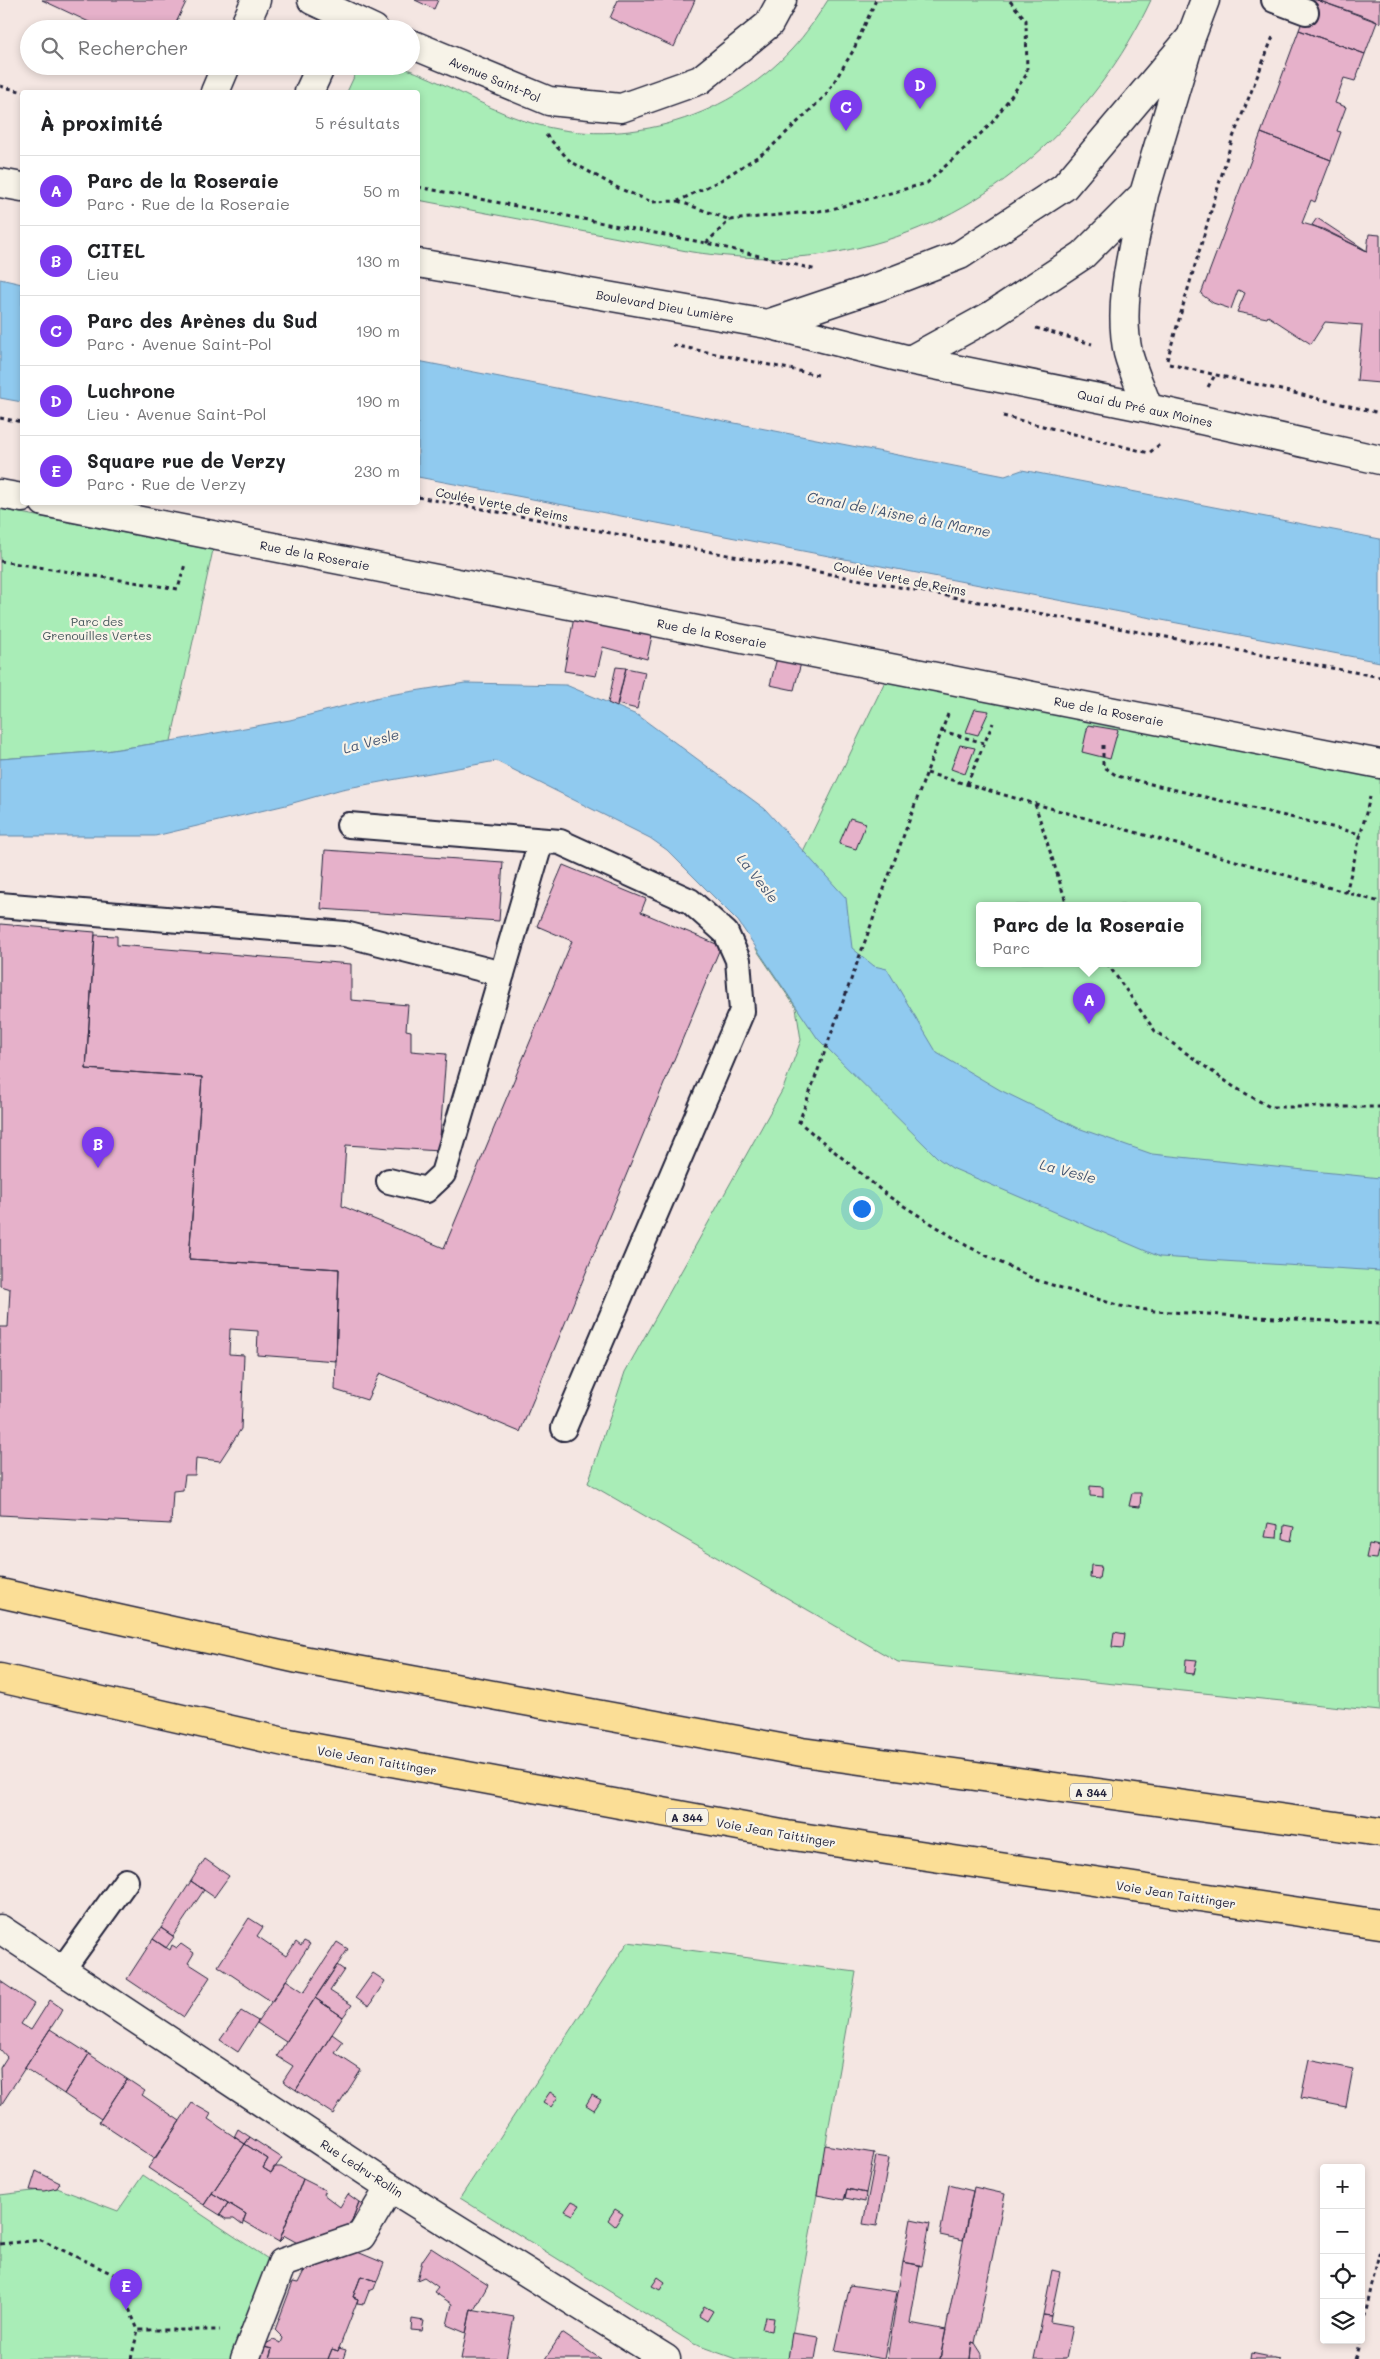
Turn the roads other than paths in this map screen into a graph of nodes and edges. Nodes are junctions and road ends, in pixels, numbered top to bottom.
1 (256, 0) edge
2 (312, 0) edge
3 (782, 0) edge
4 (1205, 0) edge
5 (247, 20) edge
6 (338, 20) edge
7 (1191, 37) junction
8 (420, 48) edge
9 (222, 75) edge
10 (317, 75) edge
11 (216, 90) edge
12 (310, 90) edge
13 (0, 183) edge
14 (20, 188) edge
15 (1144, 194) junction
16 (420, 264) edge
17 (768, 324) junction
18 (910, 360) junction
19 (1148, 408) junction
20 (1380, 460) edge
21 (0, 494) edge
22 (20, 498) edge
23 (59, 505) edge
24 (1379, 764) edge
25 (349, 825) dead end
26 (541, 841) junction
27 (0, 905) edge
28 (502, 974) junction
29 (389, 1181) dead end
30 (564, 1428) dead end
31 (0, 1593) edge
32 (0, 1678) edge
33 (1380, 1832) edge
34 (126, 1881) dead end
35 (1380, 1924) edge
36 (0, 1929) edge
37 (62, 1970) junction
38 (390, 2187) junction
39 (655, 2356) edge
40 (245, 2359) edge

1 - 5 street
2 - 6 street
3 - 8 street, Avenue Saint-Pol
4 - 7 street
7 - 15 street
7 - 17 street
9 - 11 street
10 - 12 street
13 - 14 street
15 - 18 street
15 - 19 street
16 - 17 street, Boulevard Dieu Lumière
17 - 18 street, Boulevard Dieu Lumière
18 - 19 street, Quai du Pré aux Moines
19 - 20 street, Quai du Pré aux Moines
21 - 22 street
23 - 24 street, Rue de la Roseraie
25 - 26 lane
26 - 28 lane
26 - 30 lane
27 - 28 lane
28 - 29 lane
31 - 33 highway, A 344
32 - 35 highway, Voie Jean Taittinger / A 344
34 - 37 lane
36 - 37 street, Rue Ledru-Rollin
37 - 38 street, Rue Ledru-Rollin
38 - 39 street, Rue Ledru-Rollin
38 - 40 street

